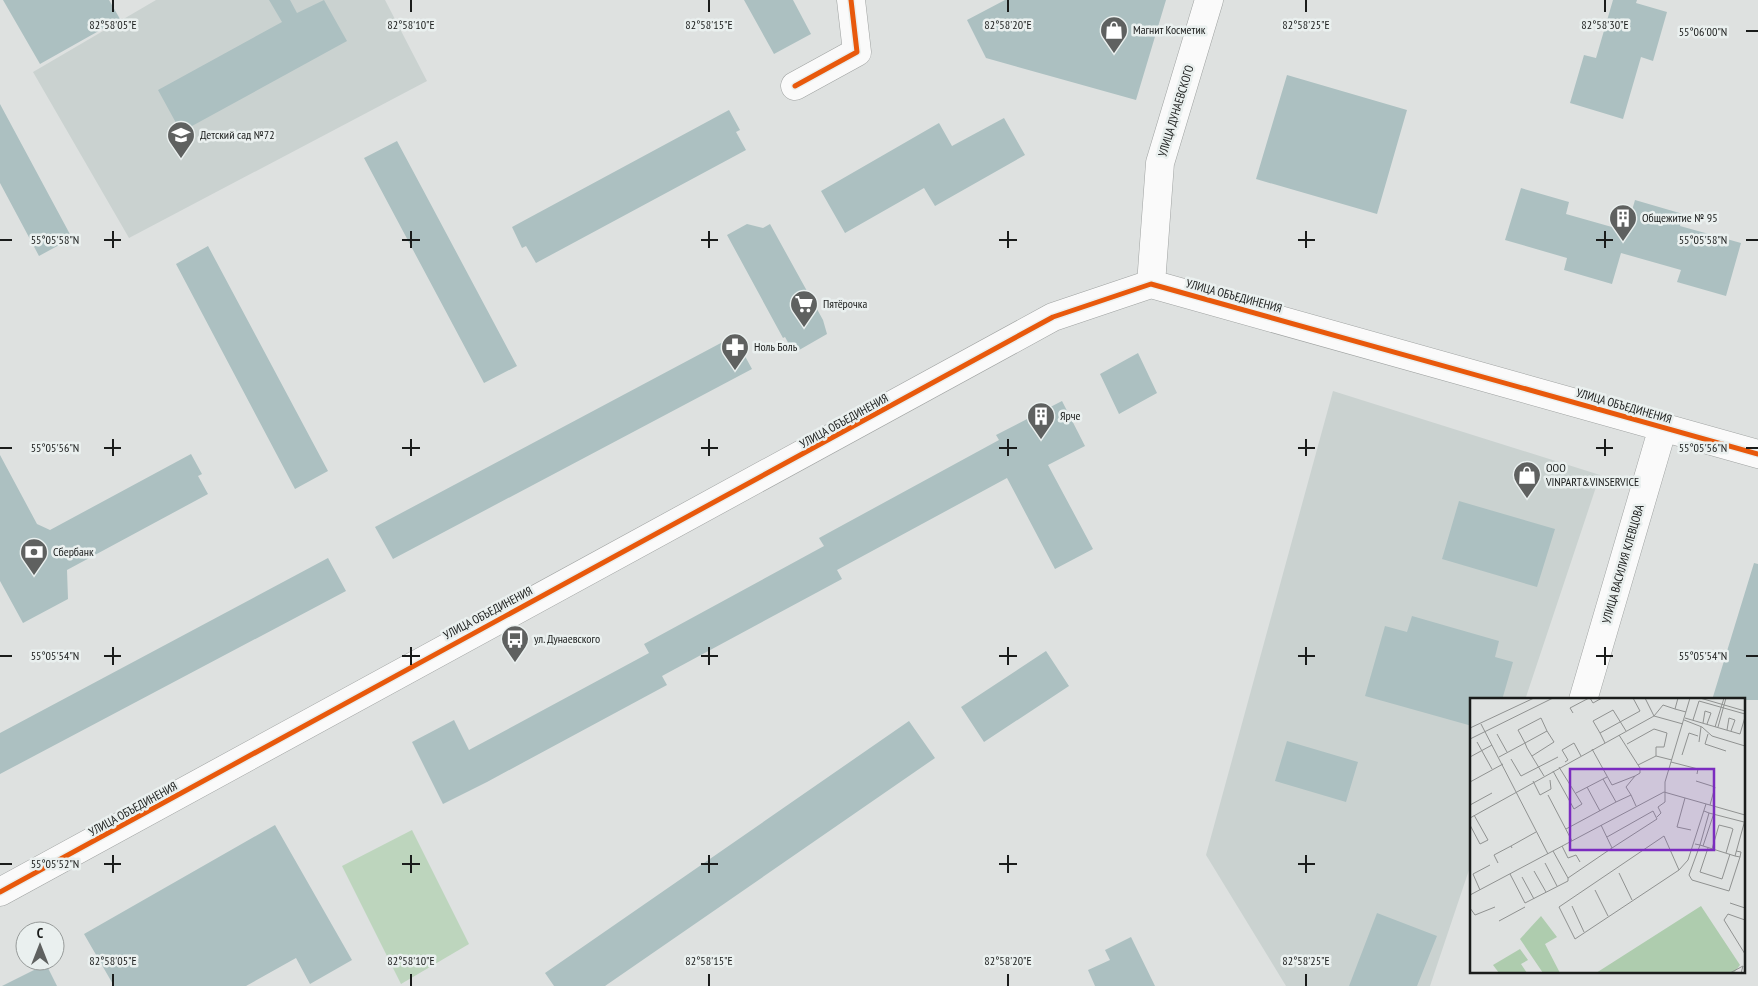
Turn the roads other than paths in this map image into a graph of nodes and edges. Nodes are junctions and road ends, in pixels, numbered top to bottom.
1 (851, 0) edge
2 (1209, 0) edge
3 (795, 86) dead end
4 (1151, 284) junction
5 (1663, 428) junction
6 (1758, 454) edge
7 (1584, 698) edge
8 (0, 892) edge

1 - 3 street
2 - 4 street, УЛИЦА ДУНАЕВСКОГО
4 - 5 street, УЛИЦА ОБЪЕДИНЕНИЯ
4 - 8 street, УЛИЦА ОБЪЕДИНЕНИЯ
5 - 6 street, УЛИЦА ОБЪЕДИНЕНИЯ
5 - 7 street, УЛИЦА ВАСИЛИЯ КЛЕВЦОВА

